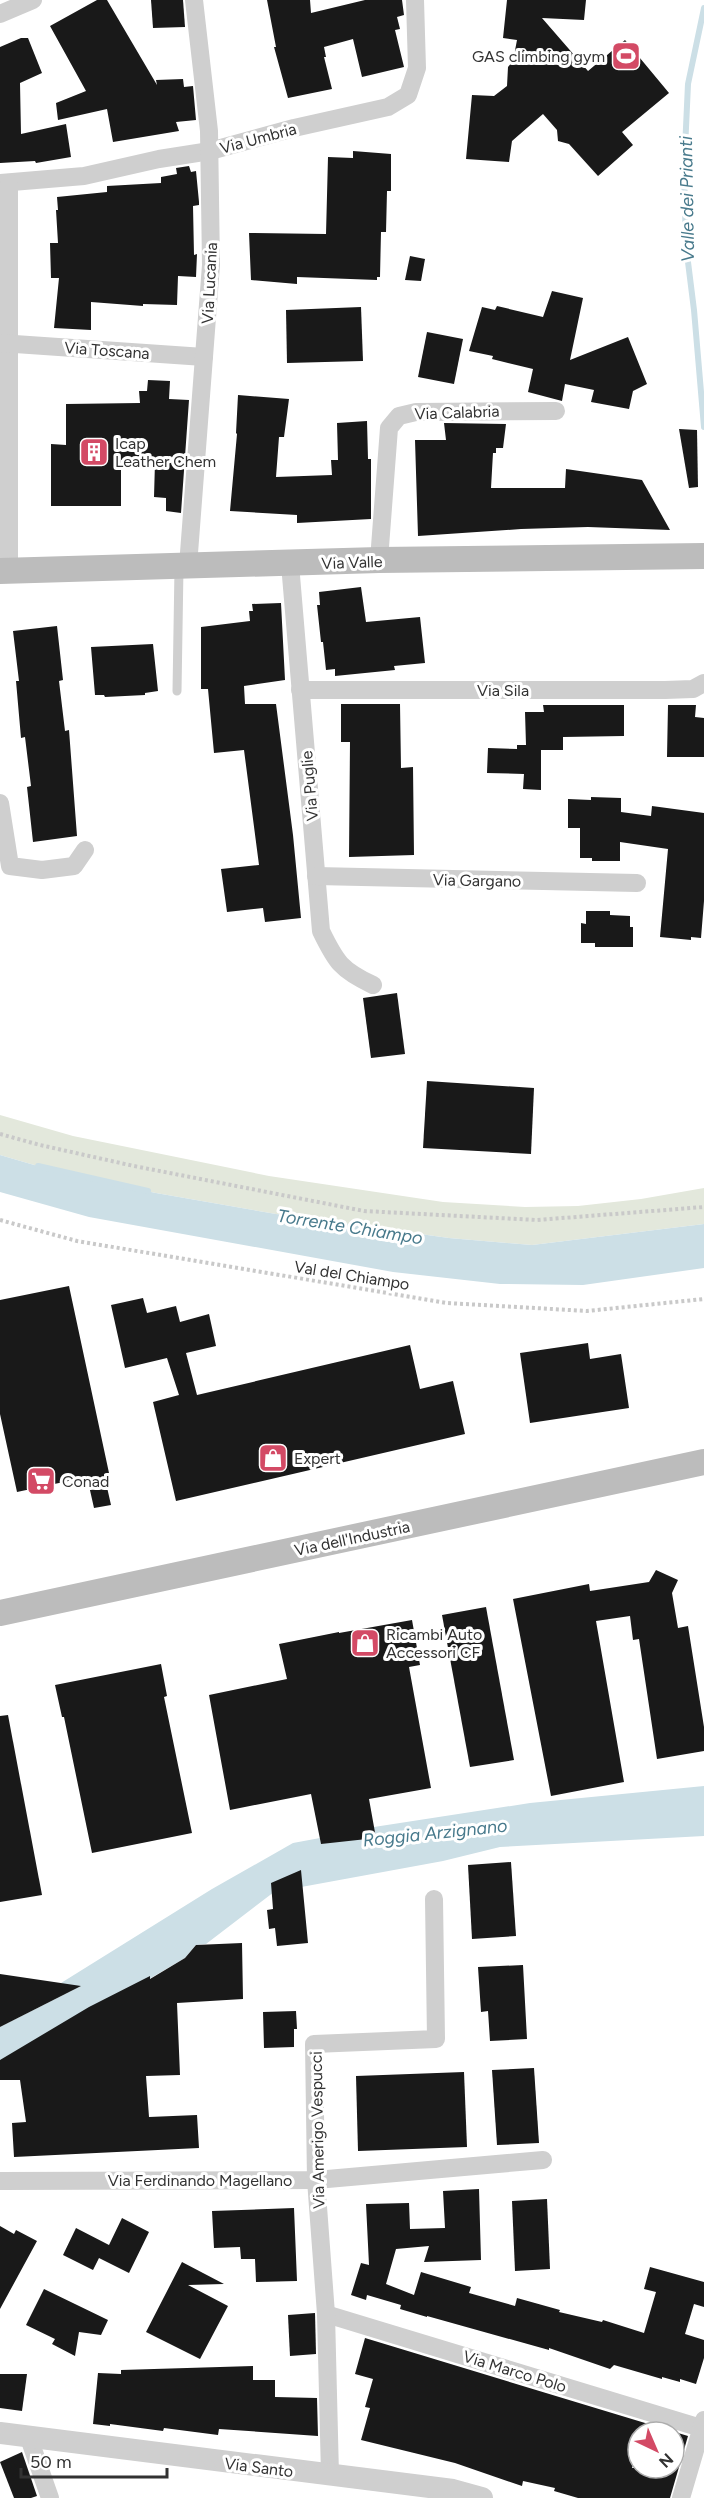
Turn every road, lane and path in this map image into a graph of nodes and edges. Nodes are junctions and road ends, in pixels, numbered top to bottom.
1 (33, 0) edge
2 (194, 0) edge
3 (415, 0) edge
4 (0, 14) edge
5 (210, 151) junction
6 (4, 183) edge
7 (5, 343) edge
8 (204, 357) junction
9 (556, 411) dead end
10 (704, 555) edge
11 (379, 560) junction
12 (290, 564) junction
13 (184, 566) junction
14 (4, 571) edge
15 (704, 683) edge
16 (300, 690) junction
17 (177, 691) dead end
18 (0, 803) edge
19 (85, 850) dead end
20 (5, 865) edge
21 (316, 876) junction
22 (637, 883) dead end
23 (373, 986) dead end
24 (0, 1134) edge
25 (704, 1207) edge
26 (0, 1220) edge
27 (704, 1299) edge
28 (704, 1462) edge
29 (0, 1613) edge
30 (434, 1899) dead end
31 (543, 2160) dead end
32 (316, 2180) junction
33 (0, 2181) edge
34 (326, 2314) junction
35 (703, 2426) edge
36 (0, 2433) edge
37 (29, 2438) junction
38 (330, 2475) junction
39 (454, 2494) edge
40 (50, 2498) edge
41 (482, 2498) edge
42 (681, 2498) edge

1 - 4 street
2 - 5 street, Via Lucania
3 - 5 street, Via Umbria
5 - 6 street, Via Umbria
5 - 8 street, Via Lucania
6 - 7 street
7 - 8 street, Via Toscana
7 - 14 street
8 - 13 street, Via Lucania
9 - 11 street, Via Calabria
10 - 11 main road, Via Valle
11 - 12 main road, Via Valle
12 - 13 main road, Via Valle
12 - 16 street, Via Puglie
13 - 14 main road, Via Valle
13 - 17 lane
15 - 16 street, Via Sila
16 - 21 street, Via Puglie
18 - 20 street
19 - 20 street
21 - 22 street, Via Gargano
21 - 23 street, Via Puglie
24 - 25 path
26 - 27 path, Val del Chiampo
28 - 29 main road, Via dell'Industria
30 - 32 street, Via Amerigo Vespucci
31 - 32 street, Via Ferdinando Magellano
32 - 33 street, Via Ferdinando Magellano
32 - 34 street, Via Amerigo Vespucci
34 - 35 street, Via Marco Polo
34 - 38 street, Via Amerigo Vespucci
35 - 42 street
36 - 37 street, Via Santo
37 - 38 street, Via Santo
37 - 40 street
38 - 39 street, Via Santo
39 - 41 street, Via Santo

